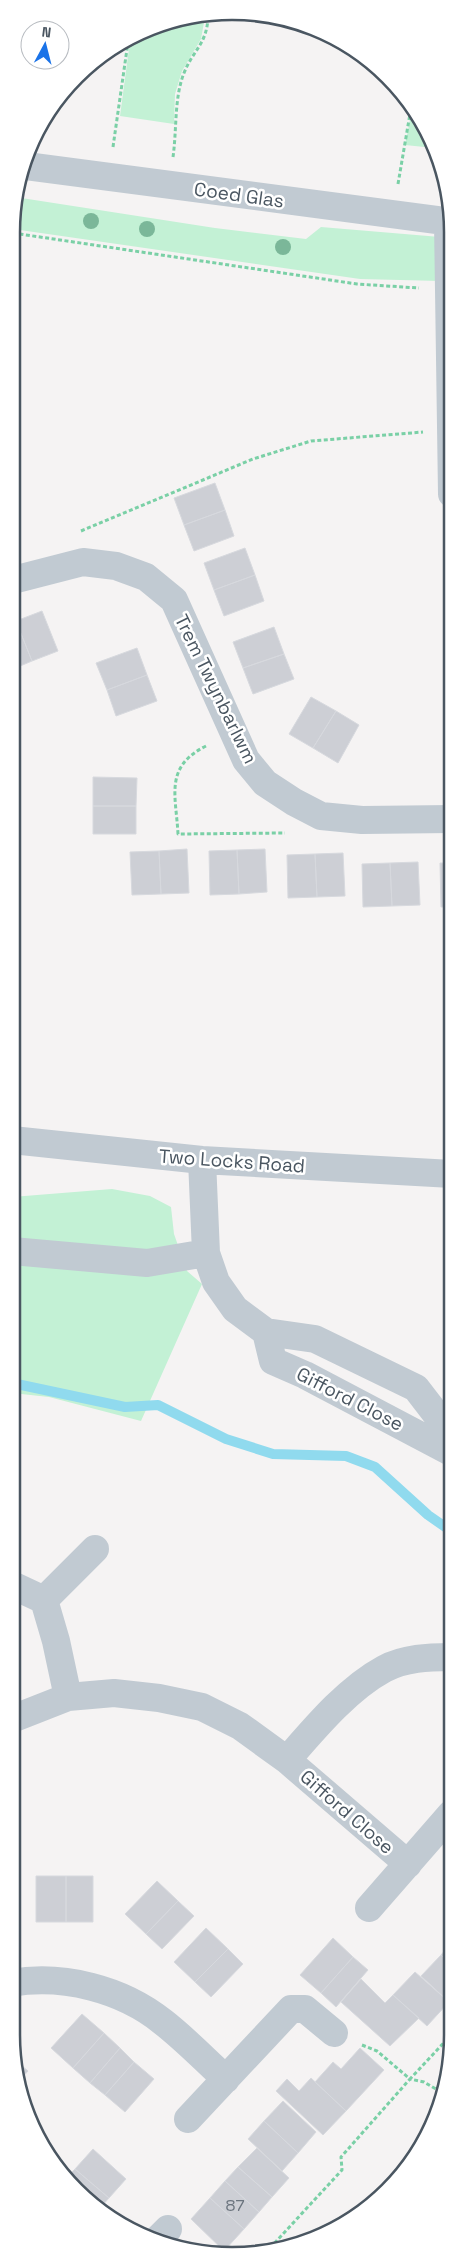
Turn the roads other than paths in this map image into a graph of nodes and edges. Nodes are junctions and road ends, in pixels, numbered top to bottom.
1 (30, 167) edge
2 (444, 221) edge
3 (20, 578) edge
4 (444, 819) edge
5 (20, 1141) edge
6 (202, 1160) junction
7 (444, 1174) edge
8 (20, 1252) edge
9 (206, 1254) junction
10 (266, 1332) junction
11 (444, 1418) edge
12 (444, 1448) edge
13 (95, 1549) dead end
14 (20, 1589) edge
15 (44, 1600) junction
16 (444, 1657) edge
17 (68, 1697) junction
18 (20, 1717) edge
19 (287, 1760) junction
20 (444, 1822) edge
21 (408, 1864) junction
22 (369, 1908) dead end
23 (20, 1981) edge
24 (334, 2033) road end
25 (226, 2078) junction
26 (188, 2119) dead end

1 - 2 street, Coed Glas
3 - 4 street, Trem Twynbarlwm
5 - 6 street, Two Locks Road
6 - 7 street, Two Locks Road
6 - 9 street
8 - 9 street
9 - 10 street
10 - 11 street
10 - 12 street, Gifford Close
13 - 15 street
14 - 15 street
15 - 17 street
16 - 19 street, Gifford Close
17 - 18 street, Gifford Close
17 - 19 street, Gifford Close
19 - 21 street, Gifford Close
20 - 21 street, Gifford Close
21 - 22 street, Gifford Close
23 - 25 street
24 - 25 street
25 - 26 street

